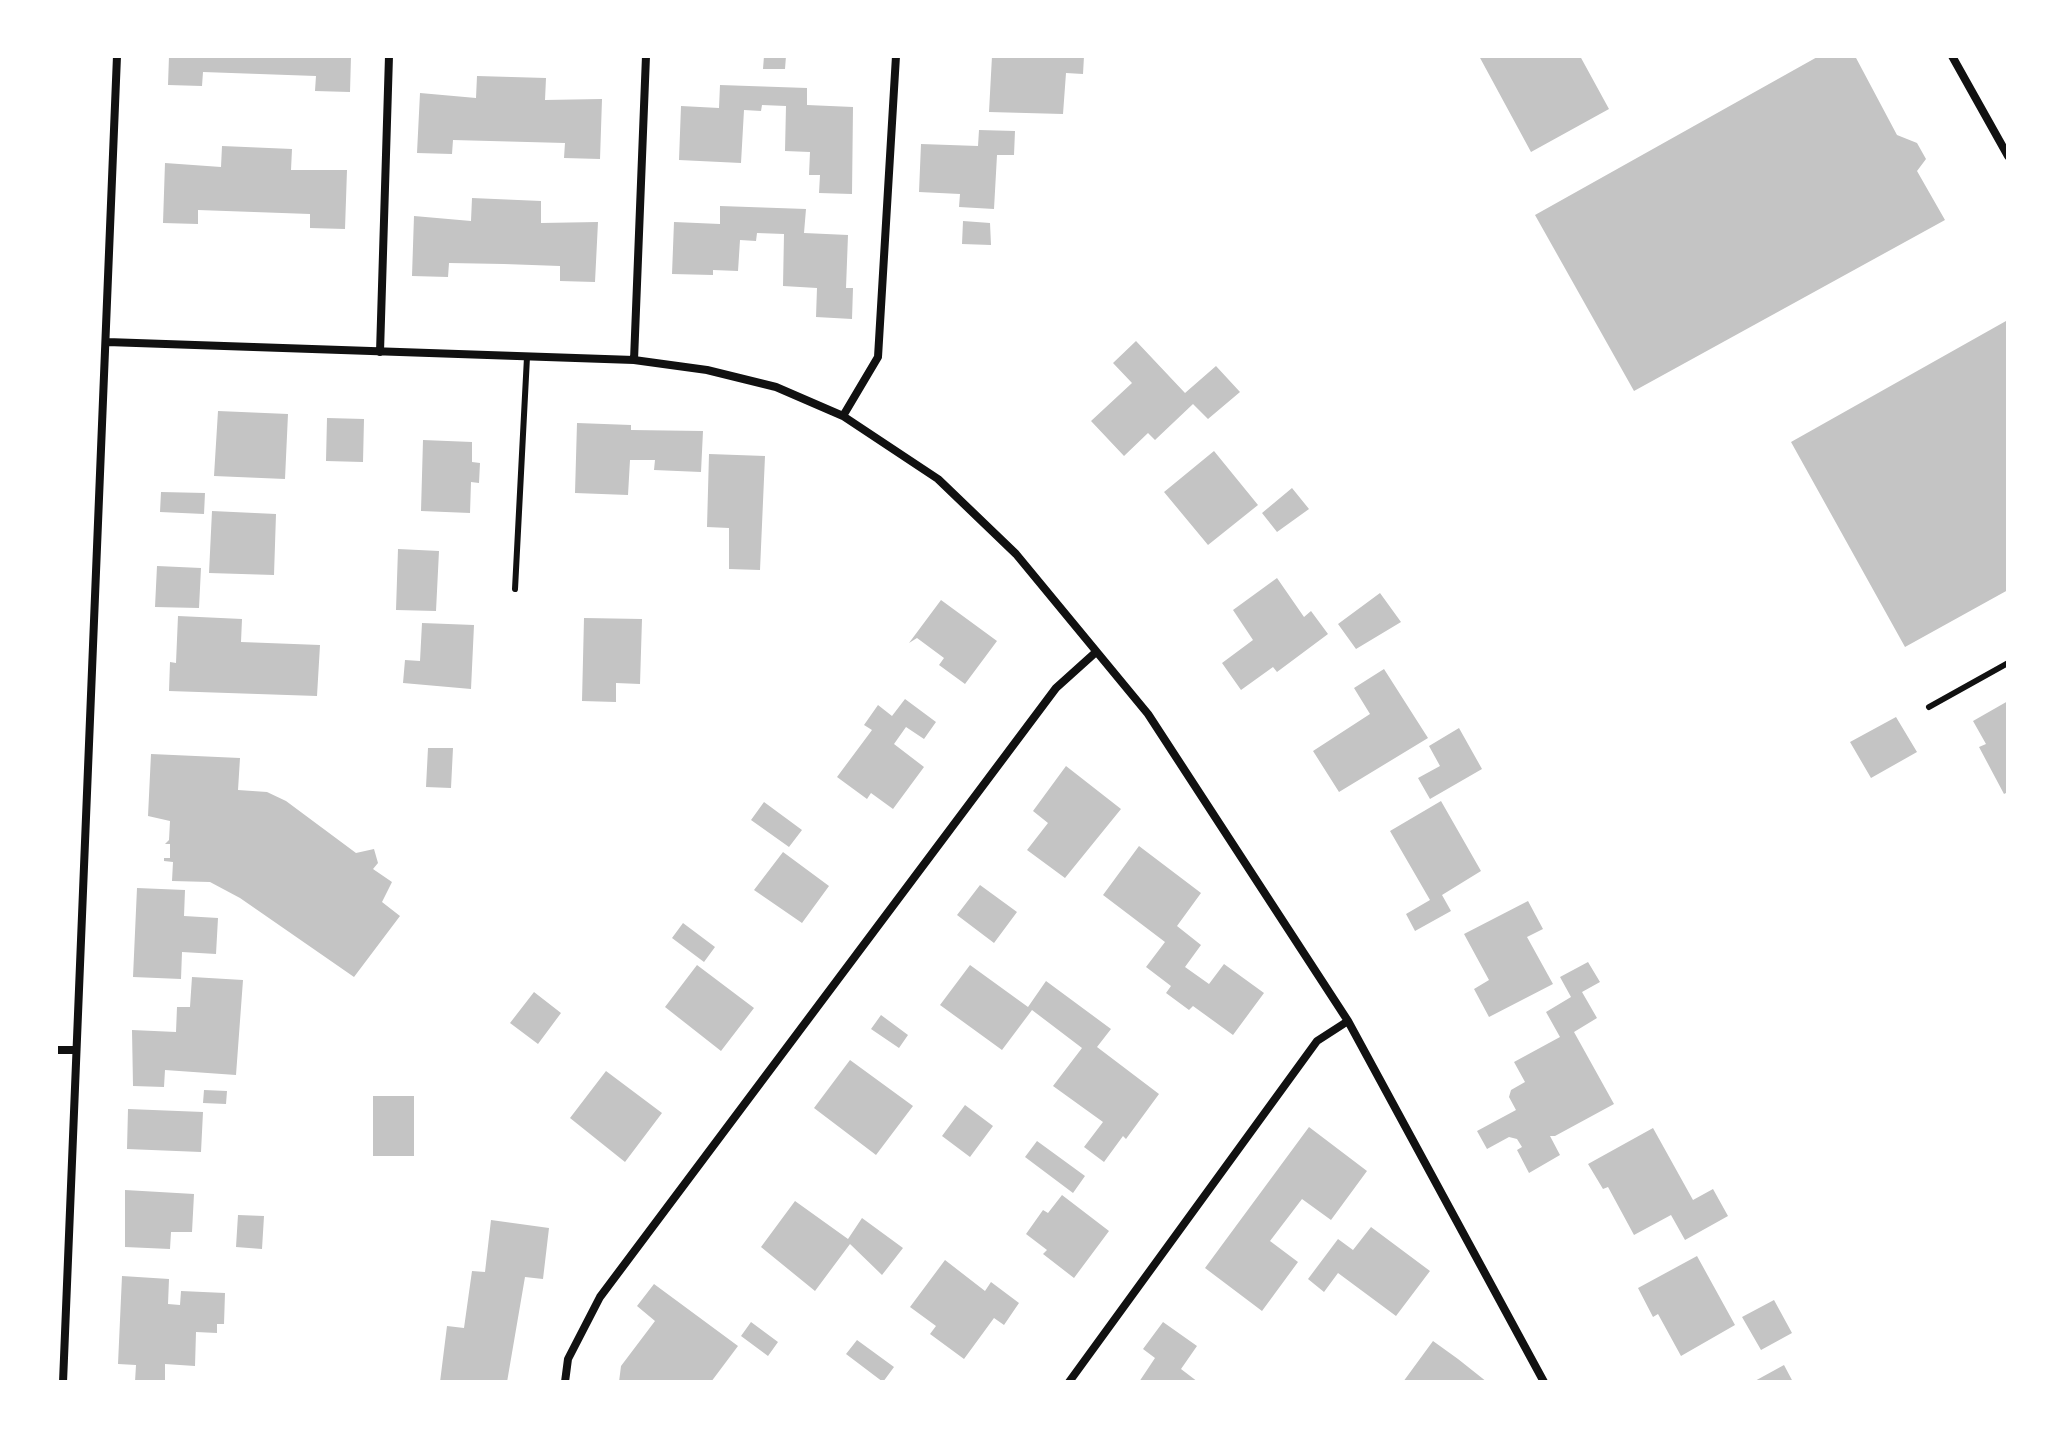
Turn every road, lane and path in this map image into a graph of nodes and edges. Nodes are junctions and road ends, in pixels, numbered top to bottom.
1 (117, 56) edge
2 (389, 56) edge
3 (646, 56) edge
4 (896, 56) edge
5 (1952, 56) edge
6 (2008, 156) edge
7 (107, 342) junction
8 (380, 352) junction
9 (527, 357) junction
10 (634, 360) junction
11 (843, 416) junction
12 (515, 589) dead end
13 (1096, 652) junction
14 (2008, 663) edge
15 (1929, 707) dead end
16 (1348, 1021) junction
17 (56, 1050) edge
18 (75, 1050) junction
19 (63, 1382) edge
20 (565, 1382) edge
21 (1069, 1382) edge
22 (1544, 1382) edge

1 - 7 street
2 - 8 street
3 - 10 street
4 - 11 street
5 - 6 street
7 - 8 street
7 - 18 street
8 - 9 street
9 - 10 street
9 - 12 lane
10 - 11 street
11 - 13 street
13 - 16 street
13 - 20 street
14 - 15 lane
16 - 21 street
16 - 22 street
17 - 18 street
18 - 19 street

